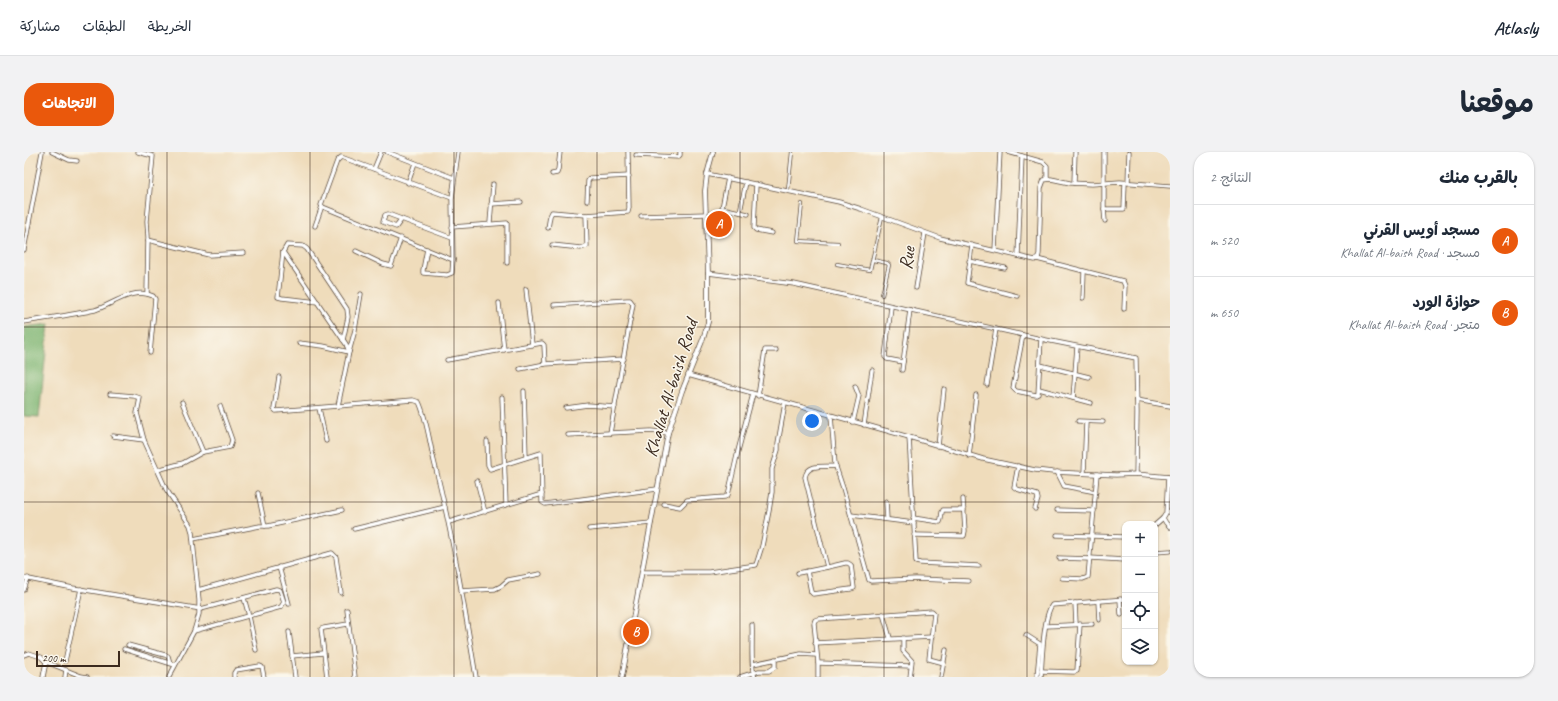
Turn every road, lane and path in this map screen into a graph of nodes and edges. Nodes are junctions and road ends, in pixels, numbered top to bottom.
1 (42, 152) edge
2 (52, 152) edge
3 (138, 152) edge
4 (381, 152) edge
5 (387, 152) edge
6 (458, 152) edge
7 (560, 152) edge
8 (628, 152) edge
9 (680, 152) edge
10 (713, 152) edge
11 (792, 152) edge
12 (1000, 152) edge
13 (1008, 152) edge
14 (1075, 152) edge
15 (1104, 152) edge
16 (1129, 152) edge
17 (647, 154) edge
18 (636, 155) dead end
19 (1022, 156) junction
20 (77, 161) dead end
21 (415, 163) junction
22 (374, 169) junction
23 (552, 174) dead end
24 (707, 174) junction
25 (629, 176) junction
26 (454, 178) junction
27 (728, 178) junction
28 (1047, 179) junction
29 (408, 182) junction
30 (746, 182) junction
31 (1074, 183) junction
32 (1104, 183) junction
33 (1126, 183) junction
34 (493, 184) dead end
35 (756, 184) junction
36 (1170, 186) edge
37 (788, 190) junction
38 (452, 198) junction
39 (587, 201) dead end
40 (521, 202) dead end
41 (491, 204) junction
42 (802, 204) dead end
43 (322, 206) junction
44 (1104, 209) junction
45 (740, 212) junction
46 (706, 214) junction
47 (748, 214) dead end
48 (586, 215) junction
49 (641, 216) dead end
50 (882, 217) junction
51 (402, 219) junction
52 (24, 220) edge
53 (29, 221) junction
54 (1105, 222) dead end
55 (490, 223) junction
56 (315, 226) dead end
57 (452, 227) junction
58 (548, 228) dead end
59 (925, 232) junction
60 (772, 233) dead end
61 (401, 238) junction
62 (452, 238) junction
63 (148, 240) junction
64 (838, 243) dead end
65 (552, 245) dead end
66 (972, 245) junction
67 (427, 249) junction
68 (24, 250) edge
69 (995, 250) junction
70 (356, 251) dead end
71 (283, 252) junction
72 (244, 253) dead end
73 (1018, 256) junction
74 (1037, 259) junction
75 (453, 260) junction
76 (873, 260) junction
77 (969, 261) junction
78 (507, 263) dead end
79 (837, 264) dead end
80 (1005, 268) dead end
81 (1084, 272) junction
82 (708, 273) junction
83 (916, 288) dead end
84 (526, 289) dead end
85 (147, 294) junction
86 (361, 294) dead end
87 (882, 295) dead end
88 (1017, 296) dead end
89 (1083, 298) dead end
90 (318, 302) junction
91 (499, 303) dead end
92 (554, 305) dead end
93 (891, 306) junction
94 (1124, 308) dead end
95 (910, 310) junction
96 (24, 322) edge
97 (996, 329) junction
98 (1023, 335) junction
99 (1041, 339) junction
100 (343, 340) junction
101 (299, 343) dead end
102 (532, 345) junction
103 (1077, 347) junction
104 (504, 350) junction
105 (776, 350) dead end
106 (150, 352) dead end
107 (349, 352) junction
108 (624, 359) junction
109 (446, 360) dead end
110 (903, 362) junction
111 (545, 364) junction
112 (1040, 365) junction
113 (520, 369) dead end
114 (872, 370) dead end
115 (902, 370) dead end
116 (1075, 374) junction
117 (688, 375) junction
118 (279, 377) dead end
119 (1089, 377) dead end
120 (987, 385) dead end
121 (855, 386) dead end
122 (944, 389) dead end
123 (1039, 389) junction
124 (524, 391) dead end
125 (110, 394) dead end
126 (756, 395) junction
127 (976, 395) dead end
128 (502, 397) dead end
129 (1073, 398) junction
130 (1137, 400) junction
131 (182, 402) dead end
132 (785, 403) junction
133 (1091, 403) dead end
134 (220, 406) dead end
135 (338, 406) junction
136 (1170, 406) edge
137 (615, 407) junction
138 (319, 408) junction
139 (566, 408) dead end
140 (831, 416) junction
141 (1078, 421) dead end
142 (853, 422) junction
143 (1086, 422) junction
144 (1103, 422) dead end
145 (864, 425) junction
146 (610, 433) junction
147 (668, 433) junction
148 (568, 435) dead end
149 (112, 436) dead end
150 (909, 437) junction
151 (144, 440) junction
152 (326, 441) dead end
153 (487, 441) dead end
154 (938, 446) junction
155 (203, 452) junction
156 (969, 456) junction
157 (526, 457) junction
158 (504, 464) junction
159 (836, 466) junction
160 (1018, 466) junction
161 (157, 470) junction
162 (1057, 472) junction
163 (1084, 473) junction
164 (1097, 474) junction
165 (1136, 474) junction
166 (1169, 477) edge
167 (477, 481) dead end
168 (657, 489) junction
169 (1096, 492) junction
170 (258, 493) dead end
171 (542, 494) junction
172 (963, 499) dead end
173 (886, 501) dead end
174 (664, 504) tunnel mouth
175 (506, 505) junction
176 (445, 507) junction
177 (342, 510) dead end
178 (964, 510) junction
179 (1035, 510) dead end
180 (1057, 510) dead end
181 (1094, 511) junction
182 (485, 512) junction
183 (851, 515) junction
184 (1164, 518) junction
185 (887, 519) junction
186 (914, 520) junction
187 (449, 522) junction
188 (651, 523) junction
189 (1158, 523) edge
190 (265, 526) junction
191 (1170, 526) edge
192 (354, 529) dead end
193 (589, 529) dead end
194 (914, 535) junction
195 (1056, 535) dead end
196 (1092, 536) junction
197 (1122, 537) edge
198 (193, 539) junction
199 (1170, 551) edge
200 (1158, 552) edge
201 (1059, 558) dead end
202 (1090, 559) junction
203 (1122, 560) edge
204 (979, 566) dead end
205 (279, 567) junction
206 (827, 567) junction
207 (642, 572) junction
208 (807, 572) junction
209 (540, 574) dead end
210 (798, 574) dead end
211 (26, 578) edge
212 (1062, 578) dead end
213 (969, 581) dead end
214 (81, 589) junction
215 (24, 590) edge
216 (198, 590) junction
217 (461, 591) junction
218 (341, 593) dead end
219 (244, 598) junction
220 (1120, 599) joint
221 (1098, 602) junction
222 (1075, 603) junction
223 (289, 604) dead end
224 (199, 608) junction
225 (348, 610) dead end
226 (883, 614) junction
227 (1121, 615) dead end
228 (249, 616) junction
229 (1099, 620) dead end
230 (348, 624) junction
231 (1078, 624) junction
232 (1092, 624) dead end
233 (752, 625) dead end
234 (1046, 626) junction
235 (194, 631) junction
236 (289, 632) dead end
237 (1026, 635) dead end
238 (932, 637) junction
239 (890, 638) junction
240 (903, 638) junction
241 (816, 643) junction
242 (128, 645) dead end
243 (124, 649) dead end
244 (256, 650) dead end
245 (946, 650) dead end
246 (323, 652) junction
247 (816, 654) junction
248 (24, 655) edge
249 (292, 656) junction
250 (775, 659) junction
251 (65, 661) dead end
252 (46, 662) junction
253 (170, 663) junction
254 (818, 663) junction
255 (944, 663) junction
256 (752, 664) junction
257 (175, 665) junction
258 (911, 666) junction
259 (66, 670) junction
260 (1041, 671) junction
261 (754, 676) edge
262 (43, 677) edge
263 (65, 677) edge
264 (87, 677) edge
265 (169, 677) edge
266 (234, 677) edge
267 (264, 677) edge
268 (295, 677) edge
269 (327, 677) edge
270 (355, 677) edge
271 (476, 677) edge
272 (622, 677) edge
273 (740, 677) edge
274 (818, 677) edge
275 (910, 677) edge
276 (941, 677) edge
277 (1037, 677) edge
278 (1041, 677) edge

1 - 53 street
2 - 20 street
3 - 63 street
4 - 22 street
5 - 21 street
6 - 26 street
7 - 23 street
8 - 25 street
9 - 17 street
10 - 24 street, Khallat Al-baish Road
11 - 37 street
12 - 69 street
13 - 19 street
14 - 31 street
15 - 32 street
16 - 33 street
17 - 18 street
19 - 28 street
19 - 73 street
21 - 26 street
21 - 29 street
22 - 29 street
22 - 43 street
24 - 27 street
24 - 46 street, Khallat Al-baish Road
25 - 39 street
25 - 48 street
26 - 38 street
27 - 30 street
27 - 45 street
28 - 31 street
28 - 74 street
29 - 38 street
30 - 35 street
30 - 45 street
31 - 32 street
32 - 33 street
32 - 44 street
33 - 36 street
33 - 44 street
34 - 41 street
35 - 37 street
35 - 60 street
37 - 50 street
38 - 57 street
40 - 41 street
41 - 55 street
42 - 64 street
43 - 56 street
43 - 61 street
44 - 54 street
45 - 47 street
46 - 49 street
46 - 82 street, Khallat Al-baish Road
48 - 58 street
48 - 65 street
50 - 59 street
50 - 76 street, Rue
51 - 51 street
51 - 62 street
52 - 53 street
53 - 68 street
55 - 57 street
55 - 78 street
57 - 62 street
59 - 66 street
59 - 83 street, Rue
61 - 67 street
61 - 70 street
62 - 75 street
63 - 72 street
63 - 85 street
66 - 69 street
66 - 77 street
67 - 75 street
67 - 75 street
69 - 73 street
71 - 90 street
71 - 90 street
71 - 100 street
73 - 74 street
74 - 81 street
76 - 79 street, Rue
76 - 87 street, Rue
77 - 80 street
77 - 88 street
81 - 89 street
81 - 94 street
82 - 93 street
82 - 117 street, Khallat Al-baish Road
84 - 102 street
85 - 96 street
85 - 106 street
86 - 107 street
90 - 100 street
91 - 104 street
92 - 108 street
93 - 95 street
93 - 110 street
95 - 97 street
95 - 110 street
97 - 98 street
97 - 120 street
98 - 99 street
98 - 123 street
99 - 103 street
99 - 112 street
100 - 107 street
101 - 107 street
102 - 104 street
102 - 111 street
103 - 116 street
103 - 130 street
104 - 109 street
105 - 126 street
107 - 135 street
108 - 111 street
108 - 137 street
110 - 115 street
111 - 113 street
112 - 116 street
112 - 123 street
114 - 145 street
116 - 119 street
116 - 129 street
117 - 126 street
117 - 147 street, Khallat Al-baish Road
118 - 138 street
121 - 142 street
122 - 154 street
123 - 129 street
124 - 157 street
125 - 151 street
126 - 132 street
126 - 174 street
127 - 156 street
128 - 158 street
129 - 133 street
130 - 136 street
130 - 165 street
131 - 155 street
132 - 140 street
132 - 207 street
134 - 155 street
135 - 138 street
135 - 176 street
137 - 139 street
137 - 146 street
138 - 152 street
140 - 142 street
140 - 159 street
141 - 143 street
142 - 145 street
143 - 144 street
143 - 163 street
145 - 150 street
146 - 147 street
146 - 148 street
147 - 168 street, Khallat Al-baish Road
149 - 151 street
150 - 154 street
150 - 186 street
151 - 161 street
153 - 158 street
154 - 156 street
155 - 161 street
156 - 160 street
157 - 158 street
157 - 171 street
158 - 175 street
159 - 183 street
159 - 206 street
160 - 162 street
160 - 179 street
161 - 198 street
162 - 163 street
162 - 169 street
163 - 164 street
164 - 165 street
164 - 169 street
165 - 166 street
166 - 184 street
167 - 182 street
168 - 171 street
168 - 188 street, Khallat Al-baish Road
169 - 181 street
170 - 190 street
171 - 175 street
172 - 178 street
173 - 185 street
175 - 182 street
176 - 187 street
176 - 192 street
177 - 190 street
178 - 186 street
178 - 194 street
180 - 181 street
181 - 196 street
182 - 187 street
183 - 185 street
183 - 213 street
184 - 189 street
184 - 191 street
185 - 186 street
186 - 194 street
187 - 217 street
188 - 193 street
188 - 207 street, Khallat Al-baish Road
190 - 198 street
194 - 204 street
195 - 196 street
196 - 197 street
196 - 202 street
198 - 216 street
199 - 200 street
201 - 202 street
202 - 203 street
202 - 212 street
205 - 216 street
205 - 218 street
205 - 223 street
206 - 208 street
206 - 208 street
207 - 272 street, Khallat Al-baish Road
208 - 210 street
209 - 217 street
211 - 214 street
211 - 215 street
214 - 224 street
214 - 251 street
216 - 224 street
217 - 271 street
219 - 224 street
219 - 228 street
219 - 228 street
220 - 221 street
220 - 227 street
221 - 222 street
221 - 229 street
222 - 231 street
222 - 234 street
224 - 235 street
225 - 230 street
226 - 238 street
226 - 239 street
226 - 241 street
228 - 235 street
228 - 244 street
230 - 246 street
230 - 270 street
231 - 232 street
231 - 234 street
231 - 260 street
233 - 256 street
234 - 260 street
235 - 257 street
236 - 249 street
237 - 277 street
238 - 240 street
238 - 255 street
239 - 240 street
239 - 241 street
240 - 258 street
241 - 247 street
242 - 253 street
243 - 253 street
245 - 255 street
246 - 249 street
246 - 269 street
247 - 250 street
247 - 254 street
248 - 252 street
249 - 268 street
250 - 256 street
250 - 261 street
252 - 259 street
252 - 262 street
253 - 257 street
254 - 258 street
254 - 274 street
255 - 276 street
256 - 261 street
257 - 265 street
258 - 275 street
259 - 263 street
259 - 264 street
260 - 278 street
261 - 273 street
266 - 267 street

